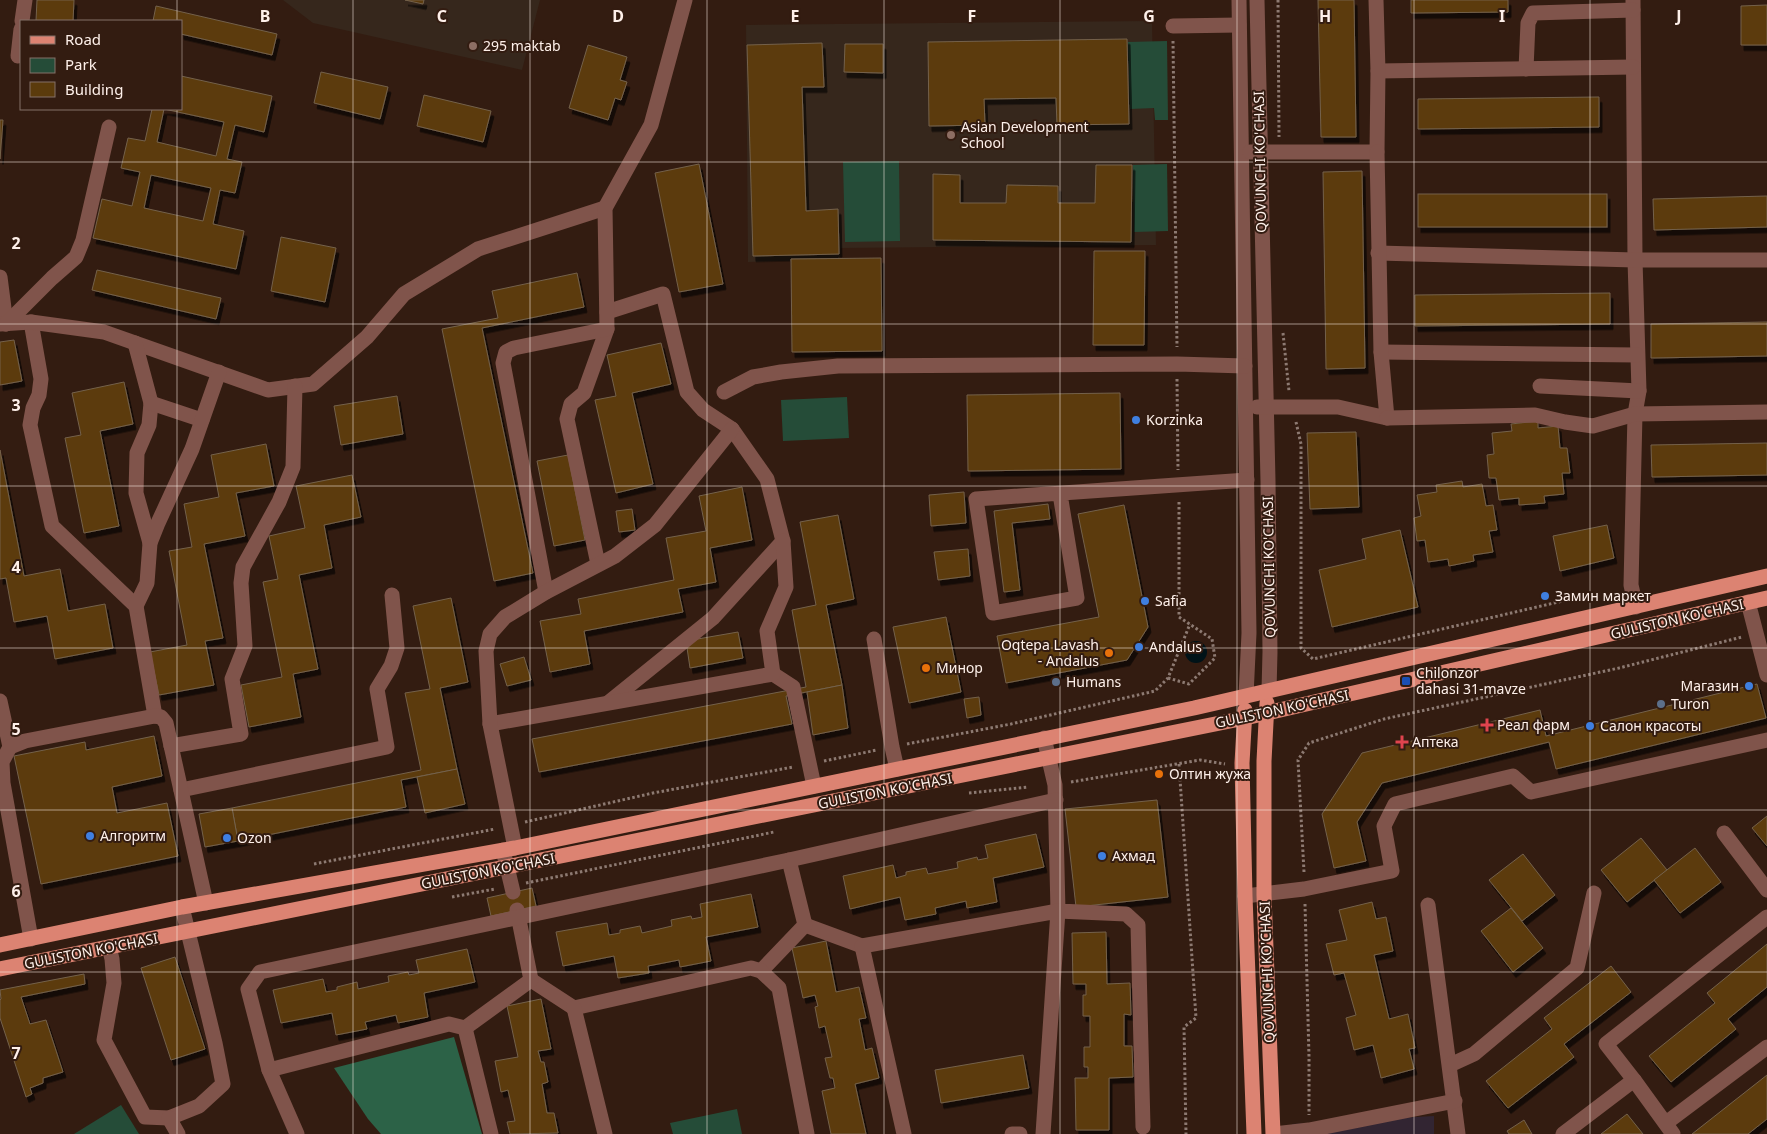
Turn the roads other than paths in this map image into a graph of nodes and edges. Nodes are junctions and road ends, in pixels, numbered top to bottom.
1 (25, 0) edge
2 (685, 0) edge
3 (1239, 0) edge
4 (1257, 0) edge
5 (1376, 0) edge
6 (1633, 5) edge
7 (22, 20) edge
8 (1239, 25) junction
9 (1173, 26) dead end
10 (20, 38) edge
11 (18, 56) dead end
12 (1633, 67) junction
13 (1526, 69) junction
14 (1378, 71) junction
15 (109, 127) dead end
16 (1241, 152) junction
17 (1260, 152) junction
18 (1377, 152) junction
19 (605, 208) junction
20 (1378, 253) junction
21 (1635, 260) junction
22 (1767, 260) edge
23 (0, 277) edge
24 (607, 312) junction
25 (31, 322) junction
26 (3, 324) edge
27 (607, 329) junction
28 (135, 343) junction
29 (1381, 352) junction
30 (1637, 356) junction
31 (1245, 366) junction
32 (218, 372) junction
33 (295, 386) junction
34 (1540, 386) dead end
35 (1639, 391) junction
36 (724, 392) dead end
37 (151, 403) junction
38 (1246, 407) junction
39 (1266, 407) junction
40 (1767, 412) edge
41 (1635, 414) junction
42 (1387, 418) junction
43 (202, 420) junction
44 (732, 429) junction
45 (1247, 480) junction
46 (1060, 494) junction
47 (783, 541) junction
48 (150, 543) junction
49 (598, 564) junction
50 (1767, 576) edge
51 (546, 592) junction
52 (392, 595) dead end
53 (1767, 598) edge
54 (1748, 602) junction
55 (136, 606) junction
56 (1636, 607) junction
57 (874, 639) dead end
58 (773, 674) junction
59 (1767, 675) edge
60 (1269, 691) junction
61 (1246, 696) junction
62 (0, 700) edge
63 (609, 702) junction
64 (1266, 713) junction
65 (155, 716) junction
66 (1245, 718) junction
67 (490, 724) junction
68 (1044, 738) junction
69 (1767, 740) edge
70 (10, 746) junction
71 (171, 746) junction
72 (1048, 758) junction
73 (897, 769) junction
74 (814, 786) junction
75 (181, 790) junction
76 (1056, 792) junction
77 (1724, 833) dead end
78 (509, 849) junction
79 (788, 860) junction
80 (507, 867) junction
81 (512, 889) road end
82 (1767, 890) edge
83 (1594, 893) dead end
84 (1264, 895) junction
85 (1245, 896) junction
86 (206, 903) junction
87 (1428, 905) dead end
88 (182, 907) junction
89 (1058, 911) junction
90 (518, 913) junction
91 (1767, 917) edge
92 (806, 925) junction
93 (187, 931) junction
94 (30, 939) junction
95 (0, 945) edge
96 (862, 946) junction
97 (109, 947) junction
98 (0, 969) edge
99 (761, 971) junction
100 (531, 980) junction
101 (574, 1008) junction
102 (465, 1028) junction
103 (1767, 1047) edge
104 (1450, 1065) junction
105 (269, 1070) junction
106 (1634, 1080) junction
107 (1455, 1101) junction
108 (168, 1118) junction
109 (1143, 1127) dead end
110 (1670, 1129) edge
111 (178, 1134) edge
112 (297, 1134) edge
113 (491, 1134) edge
114 (605, 1134) edge
115 (807, 1134) edge
116 (904, 1134) edge
117 (1012, 1134) edge
118 (1020, 1134) edge
119 (1044, 1134) edge
120 (1254, 1134) edge
121 (1273, 1134) edge
122 (1458, 1134) edge
123 (1563, 1134) edge

1 - 7 street
2 - 19 street
3 - 8 street, QOVUNCHI KO'CHASI
4 - 17 street, QOVUNCHI KO'CHASI
5 - 14 street
6 - 12 street
6 - 13 street
8 - 9 street
8 - 16 street, QOVUNCHI KO'CHASI
10 - 11 street
12 - 13 street
12 - 21 street
13 - 14 street
14 - 18 street
15 - 26 street
16 - 17 street
16 - 31 street, QOVUNCHI KO'CHASI
17 - 18 street
17 - 39 street, QOVUNCHI KO'CHASI
18 - 20 street
19 - 24 street
19 - 33 street
20 - 21 street
20 - 29 street
21 - 22 street
21 - 30 street
23 - 26 street
24 - 27 street
24 - 44 street
25 - 26 street
25 - 28 street
25 - 55 street
27 - 49 street
27 - 51 street
28 - 32 street
28 - 37 street
29 - 30 street
29 - 42 street
30 - 35 street
31 - 36 street
31 - 38 street, QOVUNCHI KO'CHASI
32 - 33 street
32 - 43 street
33 - 71 street
34 - 35 street
35 - 41 street
37 - 43 street
37 - 48 street
38 - 39 street
38 - 45 street, QOVUNCHI KO'CHASI
39 - 42 street
39 - 60 street, QOVUNCHI KO'CHASI
40 - 41 street
41 - 42 street
41 - 56 street
43 - 48 street
44 - 47 street
44 - 49 street
45 - 46 street
45 - 61 street, QOVUNCHI KO'CHASI
46 - 46 street
47 - 58 street
47 - 63 street
48 - 55 street
49 - 51 street
50 - 56 main road, GULISTON KO'CHASI
51 - 67 street
52 - 75 street
53 - 54 main road, GULISTON KO'CHASI
54 - 59 street
54 - 64 main road, GULISTON KO'CHASI
55 - 65 street
56 - 60 main road, GULISTON KO'CHASI
57 - 73 street
58 - 63 street
58 - 74 street
60 - 61 main road, GULISTON KO'CHASI
60 - 64 main road, QOVUNCHI KO'CHASI
61 - 64 main road
61 - 66 main road, QOVUNCHI KO'CHASI
61 - 68 main road, GULISTON KO'CHASI
62 - 70 street
63 - 67 street
64 - 66 main road, GULISTON KO'CHASI
64 - 84 main road, QOVUNCHI KO'CHASI
65 - 70 street
65 - 71 street
66 - 72 main road, GULISTON KO'CHASI
66 - 85 main road, QOVUNCHI KO'CHASI
67 - 78 street
68 - 72 street
68 - 73 main road, GULISTON KO'CHASI
69 - 84 street
70 - 94 street
71 - 75 street
72 - 76 street
72 - 80 main road, GULISTON KO'CHASI
73 - 74 main road, GULISTON KO'CHASI
74 - 78 main road, GULISTON KO'CHASI
75 - 86 street
76 - 79 street
76 - 89 street
77 - 82 street
78 - 80 street
78 - 86 main road, GULISTON KO'CHASI
79 - 90 street
79 - 92 street
80 - 81 street
80 - 93 main road, GULISTON KO'CHASI
83 - 104 street
84 - 85 street
84 - 121 main road, QOVUNCHI KO'CHASI
85 - 120 main road, QOVUNCHI KO'CHASI
86 - 88 main road, GULISTON KO'CHASI
87 - 104 street
88 - 93 street
88 - 94 main road, GULISTON KO'CHASI
89 - 96 street
89 - 109 street
89 - 119 street
90 - 100 street
90 - 105 street
91 - 106 street
92 - 96 street
92 - 99 street
93 - 97 main road, GULISTON KO'CHASI
93 - 108 street
94 - 95 main road, GULISTON KO'CHASI
96 - 116 street
97 - 98 main road, GULISTON KO'CHASI
97 - 108 street
99 - 101 street
99 - 115 street
100 - 101 street
100 - 102 street
101 - 114 street
102 - 105 street
102 - 113 street
103 - 110 street
104 - 107 street
105 - 112 street
106 - 110 street
106 - 123 street
107 - 121 street
107 - 122 street
108 - 111 street
117 - 118 street

